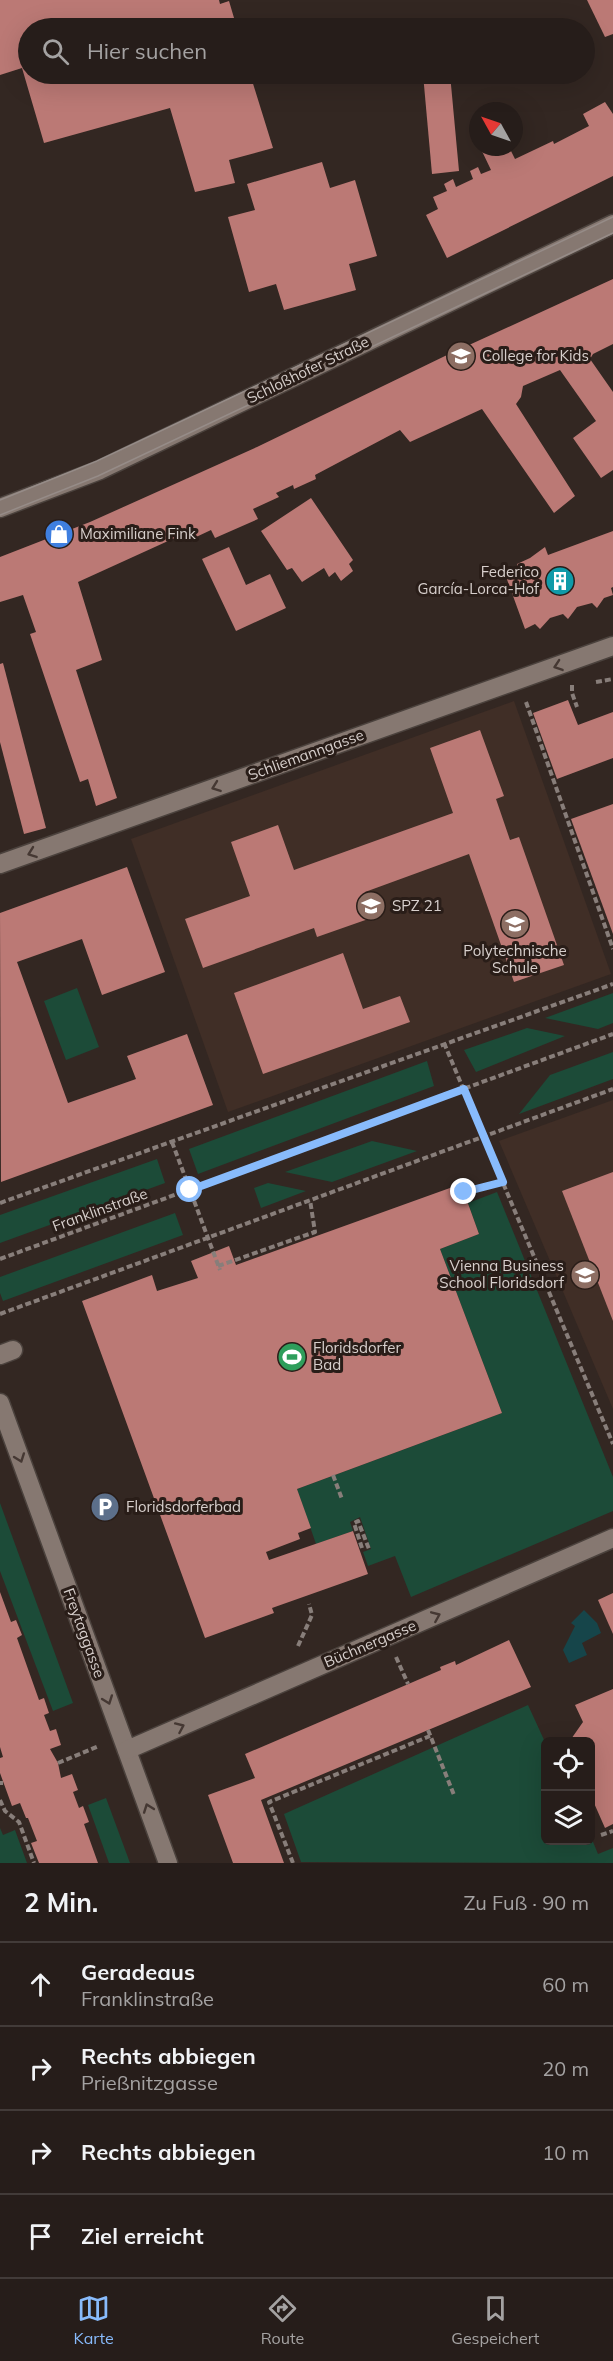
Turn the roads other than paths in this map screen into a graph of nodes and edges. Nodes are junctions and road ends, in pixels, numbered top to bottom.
1 (613, 224) edge
2 (0, 508) edge
3 (613, 646) edge
4 (0, 864) edge
5 (0, 1403) edge
6 (613, 1538) edge
7 (124, 1743) junction
8 (168, 1863) edge

1 - 2 street, Schloßhofer Straße
3 -> 4 street, Schliemanngasse
5 -> 7 street, Freytaggasse
7 -> 6 street, Büchnergasse
8 -> 7 street, Freytaggasse

